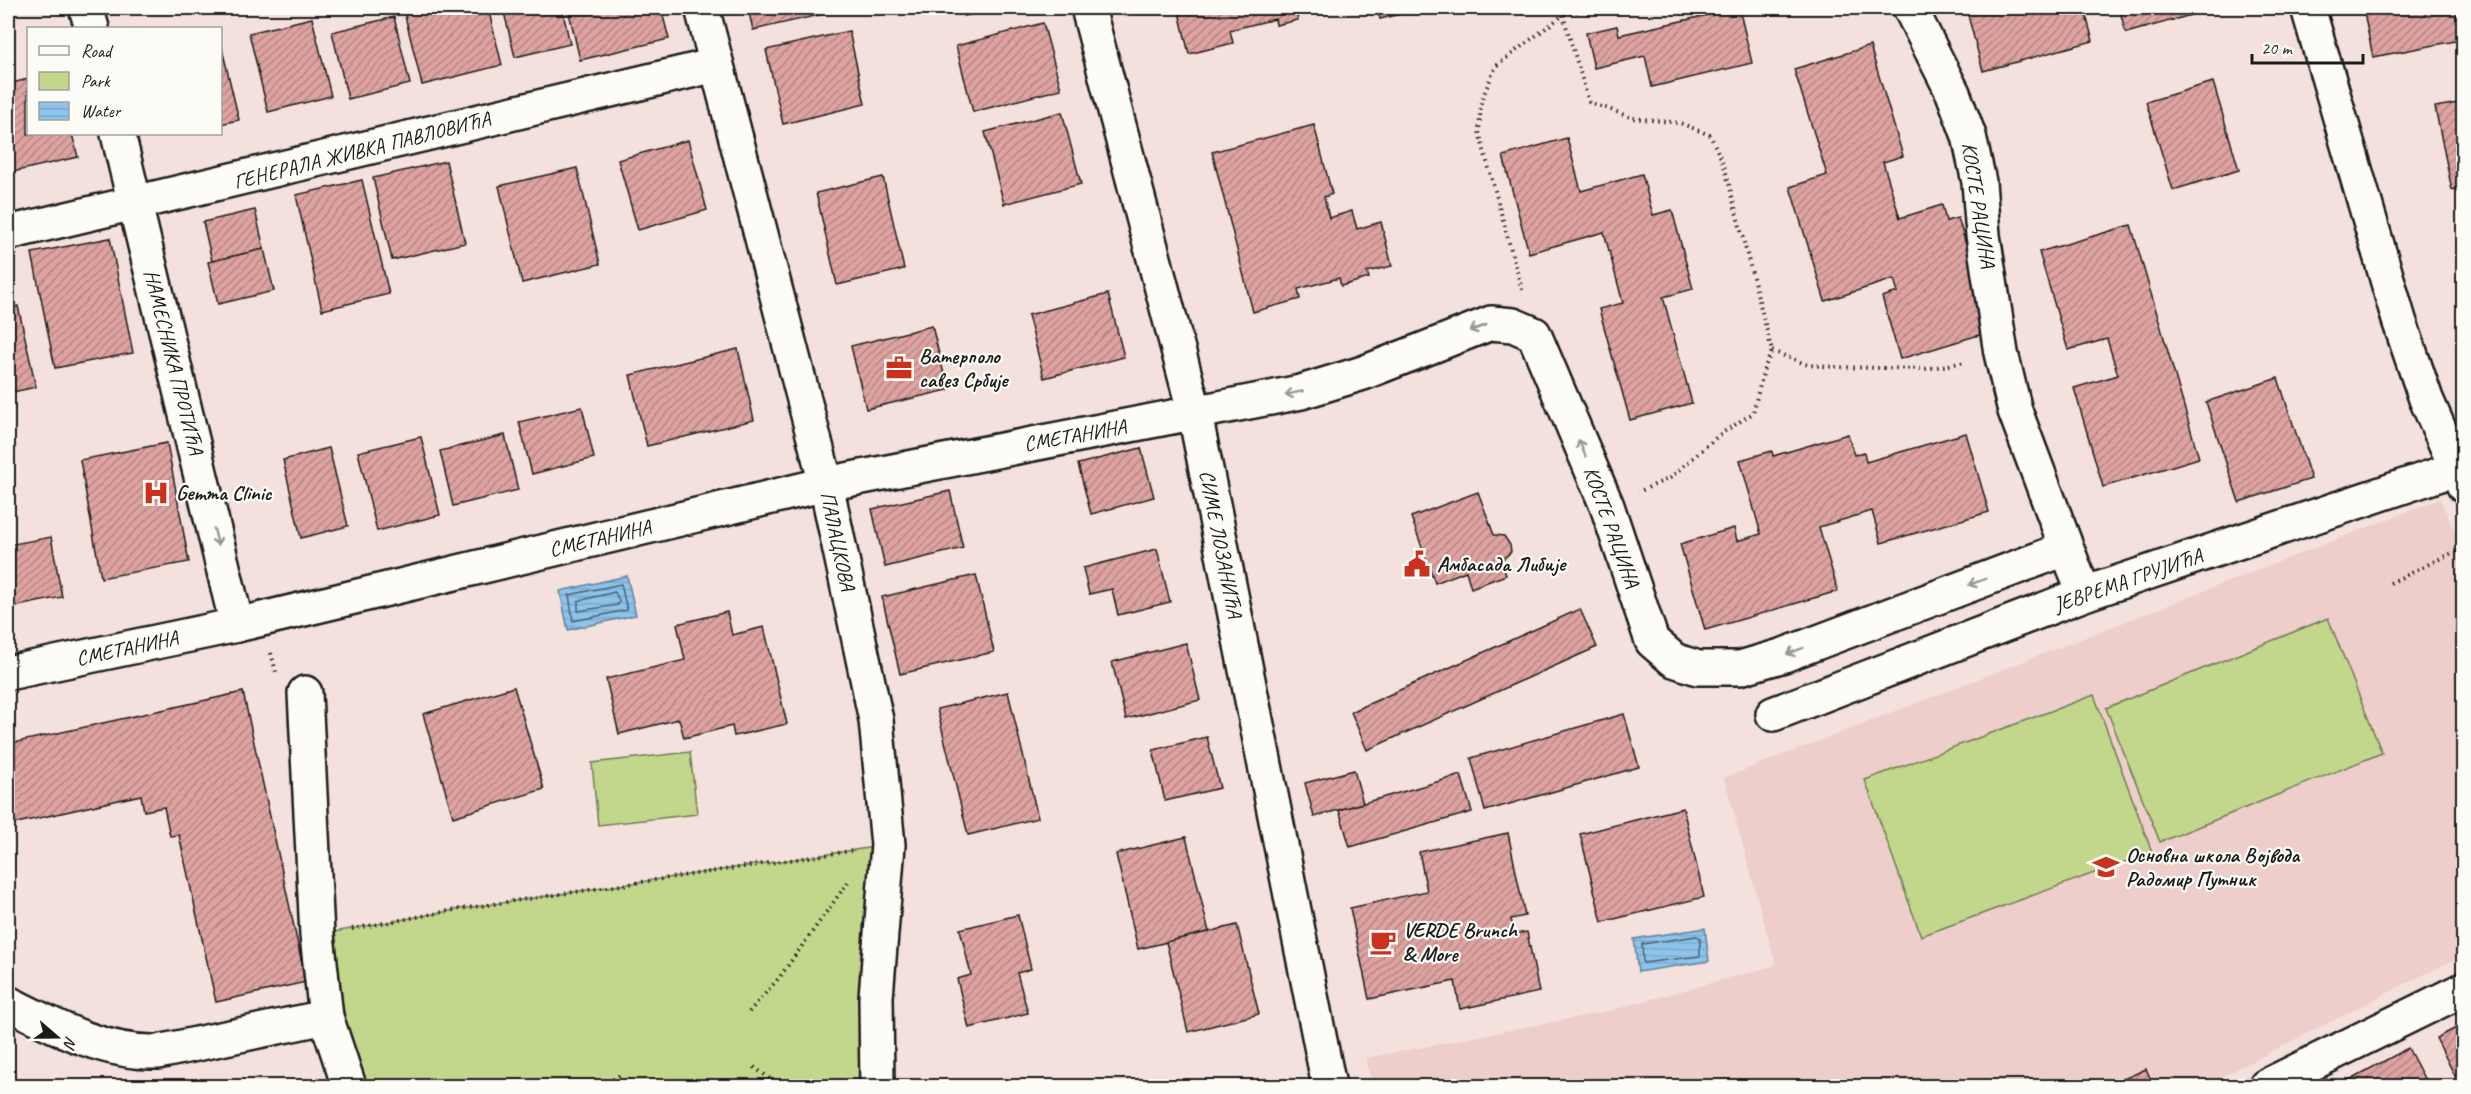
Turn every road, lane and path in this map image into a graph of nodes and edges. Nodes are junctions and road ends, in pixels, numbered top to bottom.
1 (86, 8) edge
2 (702, 8) edge
3 (1088, 8) edge
4 (1589, 8) edge
5 (1911, 8) edge
6 (2308, 8) edge
7 (1563, 15) junction
8 (92, 27) edge
9 (716, 64) junction
10 (118, 135) edge
11 (136, 204) junction
12 (8, 233) edge
13 (1534, 334) junction
14 (1772, 351) junction
15 (1969, 362) dead end
16 (1195, 414) junction
17 (2459, 478) edge
18 (826, 484) junction
19 (1607, 506) junction
20 (2463, 547) edge
21 (2065, 549) junction
22 (2390, 583) dead end
23 (2084, 594) junction
24 (250, 622) junction
25 (8, 673) edge
26 (304, 693) joint
27 (1773, 714) dead end
28 (876, 847) junction
29 (317, 935) junction
30 (2463, 989) edge
31 (8, 1004) edge
32 (749, 1012) dead end
33 (326, 1017) junction
34 (754, 1067) dead end
35 (623, 1073) dead end
36 (349, 1086) edge
37 (603, 1086) edge
38 (780, 1086) edge
39 (877, 1086) edge
40 (1329, 1086) edge
41 (2266, 1086) edge

1 - 8 street
2 - 9 street, ПАЛАЦКОВА
3 - 16 street, СИМЕ ЛОЗАНИЋА
4 - 7 path
5 - 21 street, КОСТЕ РАЦИНА
6 - 17 street
7 - 13 path
7 - 14 path
9 - 11 street, ГЕНЕРАЛА ЖИВКА ПАВЛОВИЋА
9 - 18 street, ПАЛАЦКОВА
10 - 11 street, НАМЕСНИКА ПРОТИЋА
11 - 12 street, ГЕНЕРАЛА ЖИВКА ПАВЛОВИЋА
11 -> 24 street, НАМЕСНИКА ПРОТИЋА
13 -> 16 street
19 -> 13 street, КОСТЕ РАЦИНА
14 - 15 path
14 - 19 path
16 - 18 street, СМЕТАНИНА
16 - 40 street, СИМЕ ЛОЗАНИЋА
17 - 23 street, ЈЕВРЕМА ГРУЈИЋА
18 - 24 street, СМЕТАНИНА
18 - 28 street, ПАЛАЦКОВА
21 -> 19 street, КОСТЕ РАЦИНА
20 - 22 path
21 - 23 street, КОСТЕ РАЦИНА
23 - 27 street, ЈЕВРЕМА ГРУЈИЋА
24 - 25 street, СМЕТАНИНА
24 - 26 path
26 - 29 street
28 - 29 path
28 - 32 path
28 - 39 street, ПАЛАЦКОВА
29 - 33 street
30 - 41 street
31 - 33 street
33 - 36 street
34 - 38 path
35 - 37 path

